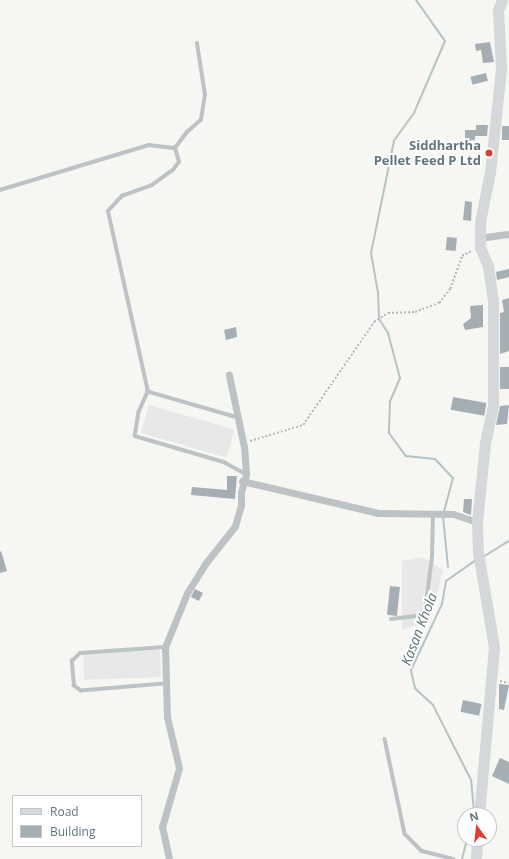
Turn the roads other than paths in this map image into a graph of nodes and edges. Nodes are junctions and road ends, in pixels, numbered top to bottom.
1 (502, 0) edge
2 (197, 44) dead end
3 (175, 148) junction
4 (0, 190) edge
5 (509, 234) edge
6 (480, 243) junction
7 (229, 375) dead end
8 (148, 392) junction
9 (238, 418) junction
10 (246, 474) junction
11 (242, 481) junction
12 (433, 514) junction
13 (477, 522) junction
14 (391, 619) dead end
15 (165, 647) junction
16 (164, 684) junction
17 (386, 739) dead end
18 (480, 807) edge
19 (477, 847) edge
20 (169, 859) edge
21 (453, 859) edge
22 (476, 859) edge

1 - 6 main road
2 - 3 lane
3 - 4 lane
3 - 8 lane
5 - 6 street
6 - 13 main road
7 - 9 street
8 - 9 lane
8 - 10 lane
9 - 10 street
10 - 11 street
11 - 12 street
11 - 15 street
12 - 13 street
12 - 14 lane
13 - 18 main road
15 - 16 street
15 - 16 lane
16 - 20 street
17 - 21 lane
19 - 22 main road

